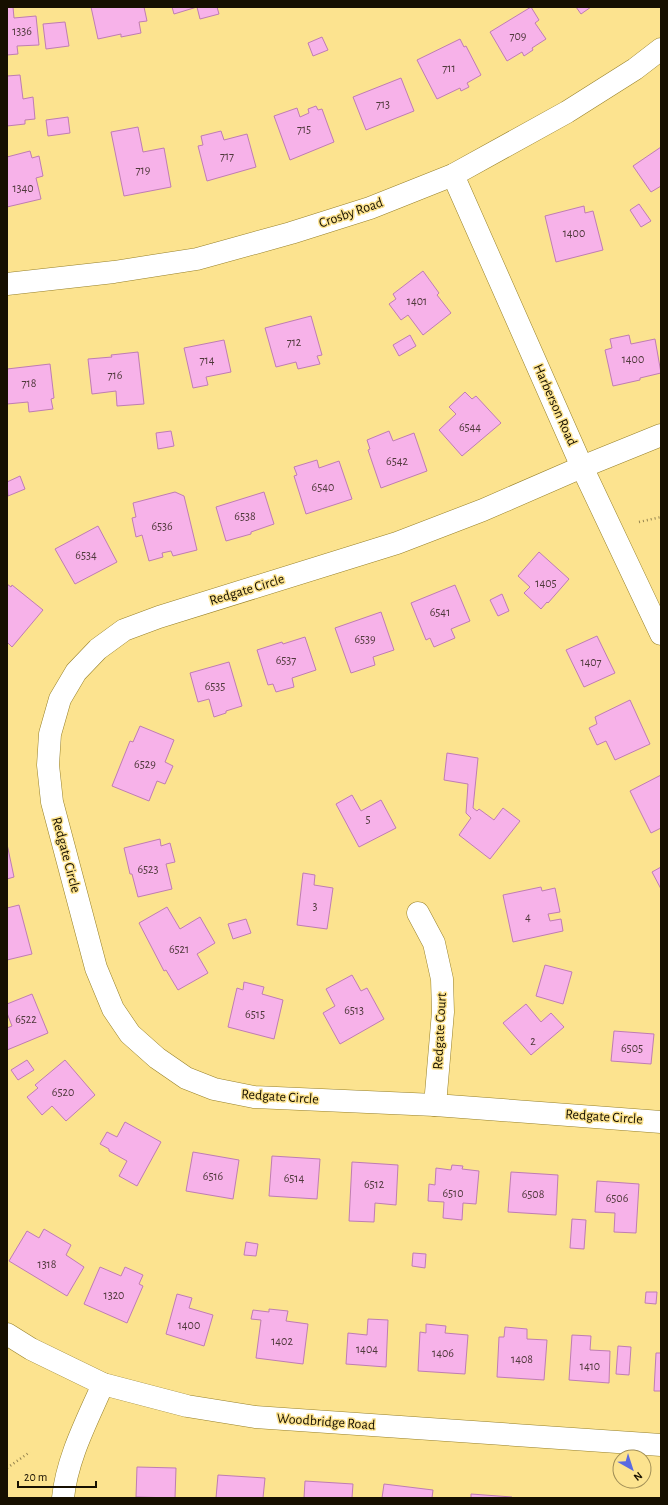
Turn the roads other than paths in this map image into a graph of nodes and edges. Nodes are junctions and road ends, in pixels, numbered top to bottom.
1 (661, 49) edge
2 (453, 175) junction
3 (7, 284) edge
4 (661, 435) edge
5 (582, 467) junction
6 (661, 634) edge
7 (418, 913) dead end
8 (435, 1105) junction
9 (661, 1122) edge
10 (7, 1334) edge
11 (103, 1384) junction
12 (661, 1445) edge
13 (63, 1498) edge

1 - 2 street, Crosby Road
2 - 3 street, Crosby Road
2 - 5 street, Harberson Road
4 - 5 street, Redgate Circle
5 - 6 street, Harberson Road
5 - 8 street, Redgate Circle
7 - 8 street, Redgate Court
8 - 9 street, Redgate Circle
10 - 11 street, Woodbridge Road
11 - 12 street, Woodbridge Road
11 - 13 street

